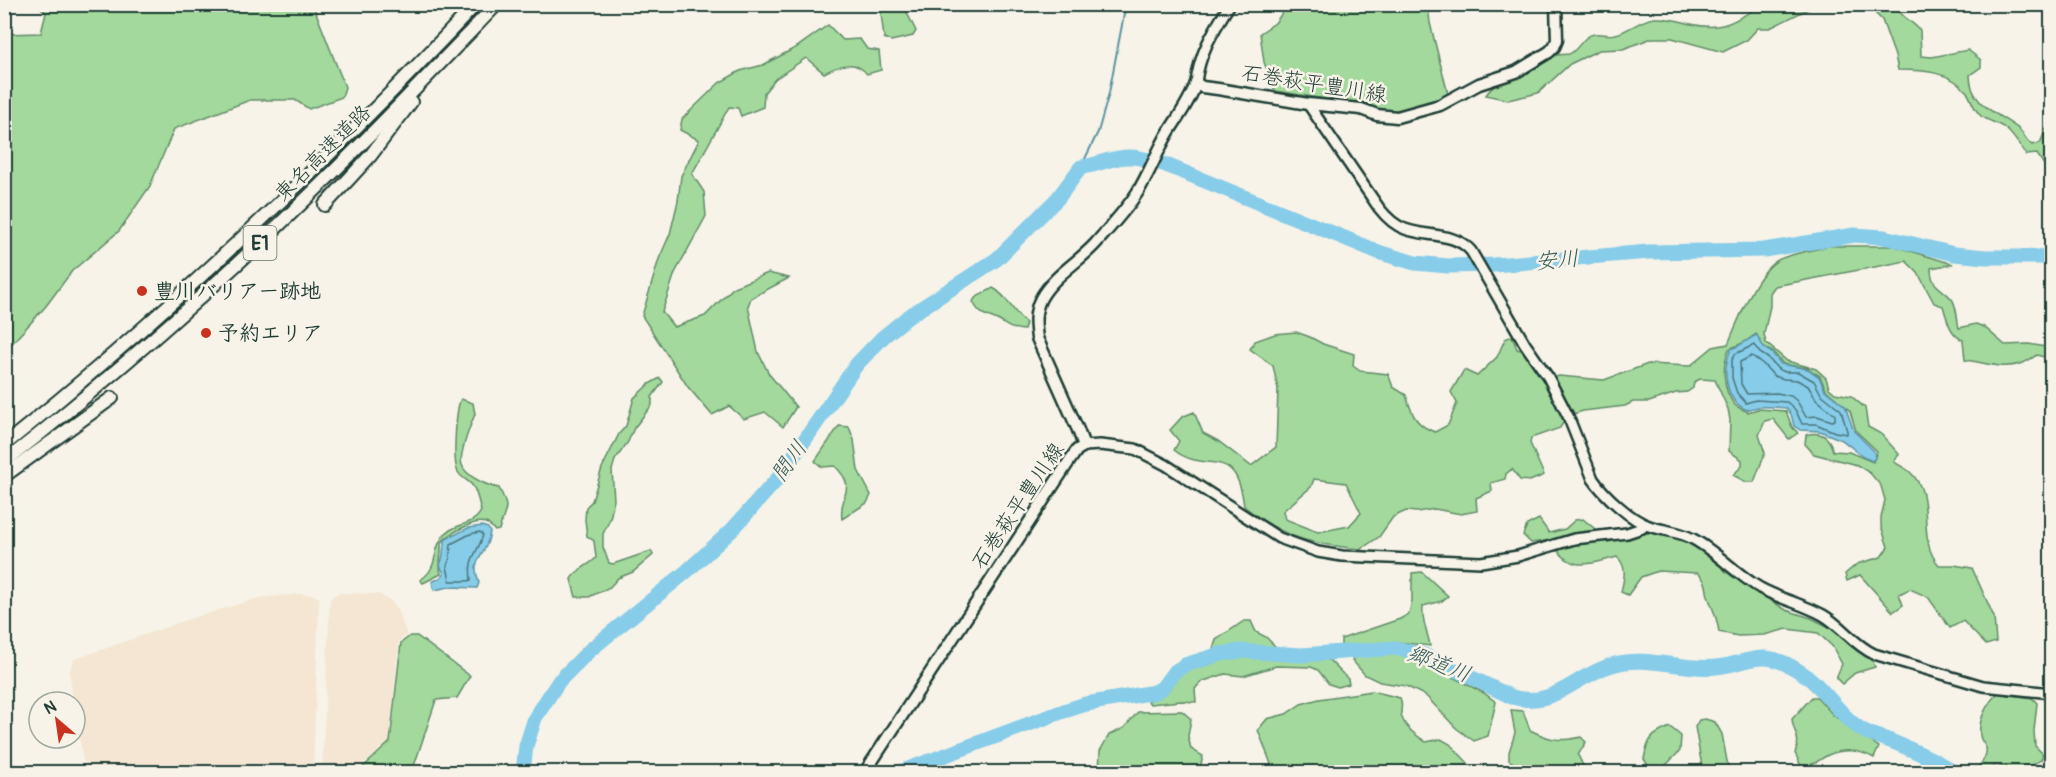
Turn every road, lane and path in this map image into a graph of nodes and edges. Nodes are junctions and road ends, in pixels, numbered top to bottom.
1 (476, 4) edge
2 (497, 4) edge
3 (1230, 4) edge
4 (1556, 4) edge
5 (441, 62) junction
6 (1196, 83) junction
7 (1308, 104) junction
8 (325, 205) dead end
9 (112, 398) dead end
10 (4, 445) edge
11 (1083, 446) junction
12 (4, 462) edge
13 (4, 476) edge
14 (1646, 525) junction
15 (2052, 693) edge
16 (865, 772) edge

1 - 10 highway, 東名高速道路 / E1
2 - 5 highway, 東名高速道路 / E1
3 - 6 street
4 - 7 main road, 石巻萩平豊川線
5 - 8 highway
5 - 12 highway, 東名高速道路 / E1
6 - 7 main road, 石巻萩平豊川線
6 - 11 main road, 石巻萩平豊川線
7 - 14 street
9 - 13 highway
11 - 14 street
11 - 16 main road, 石巻萩平豊川線
14 - 15 street

